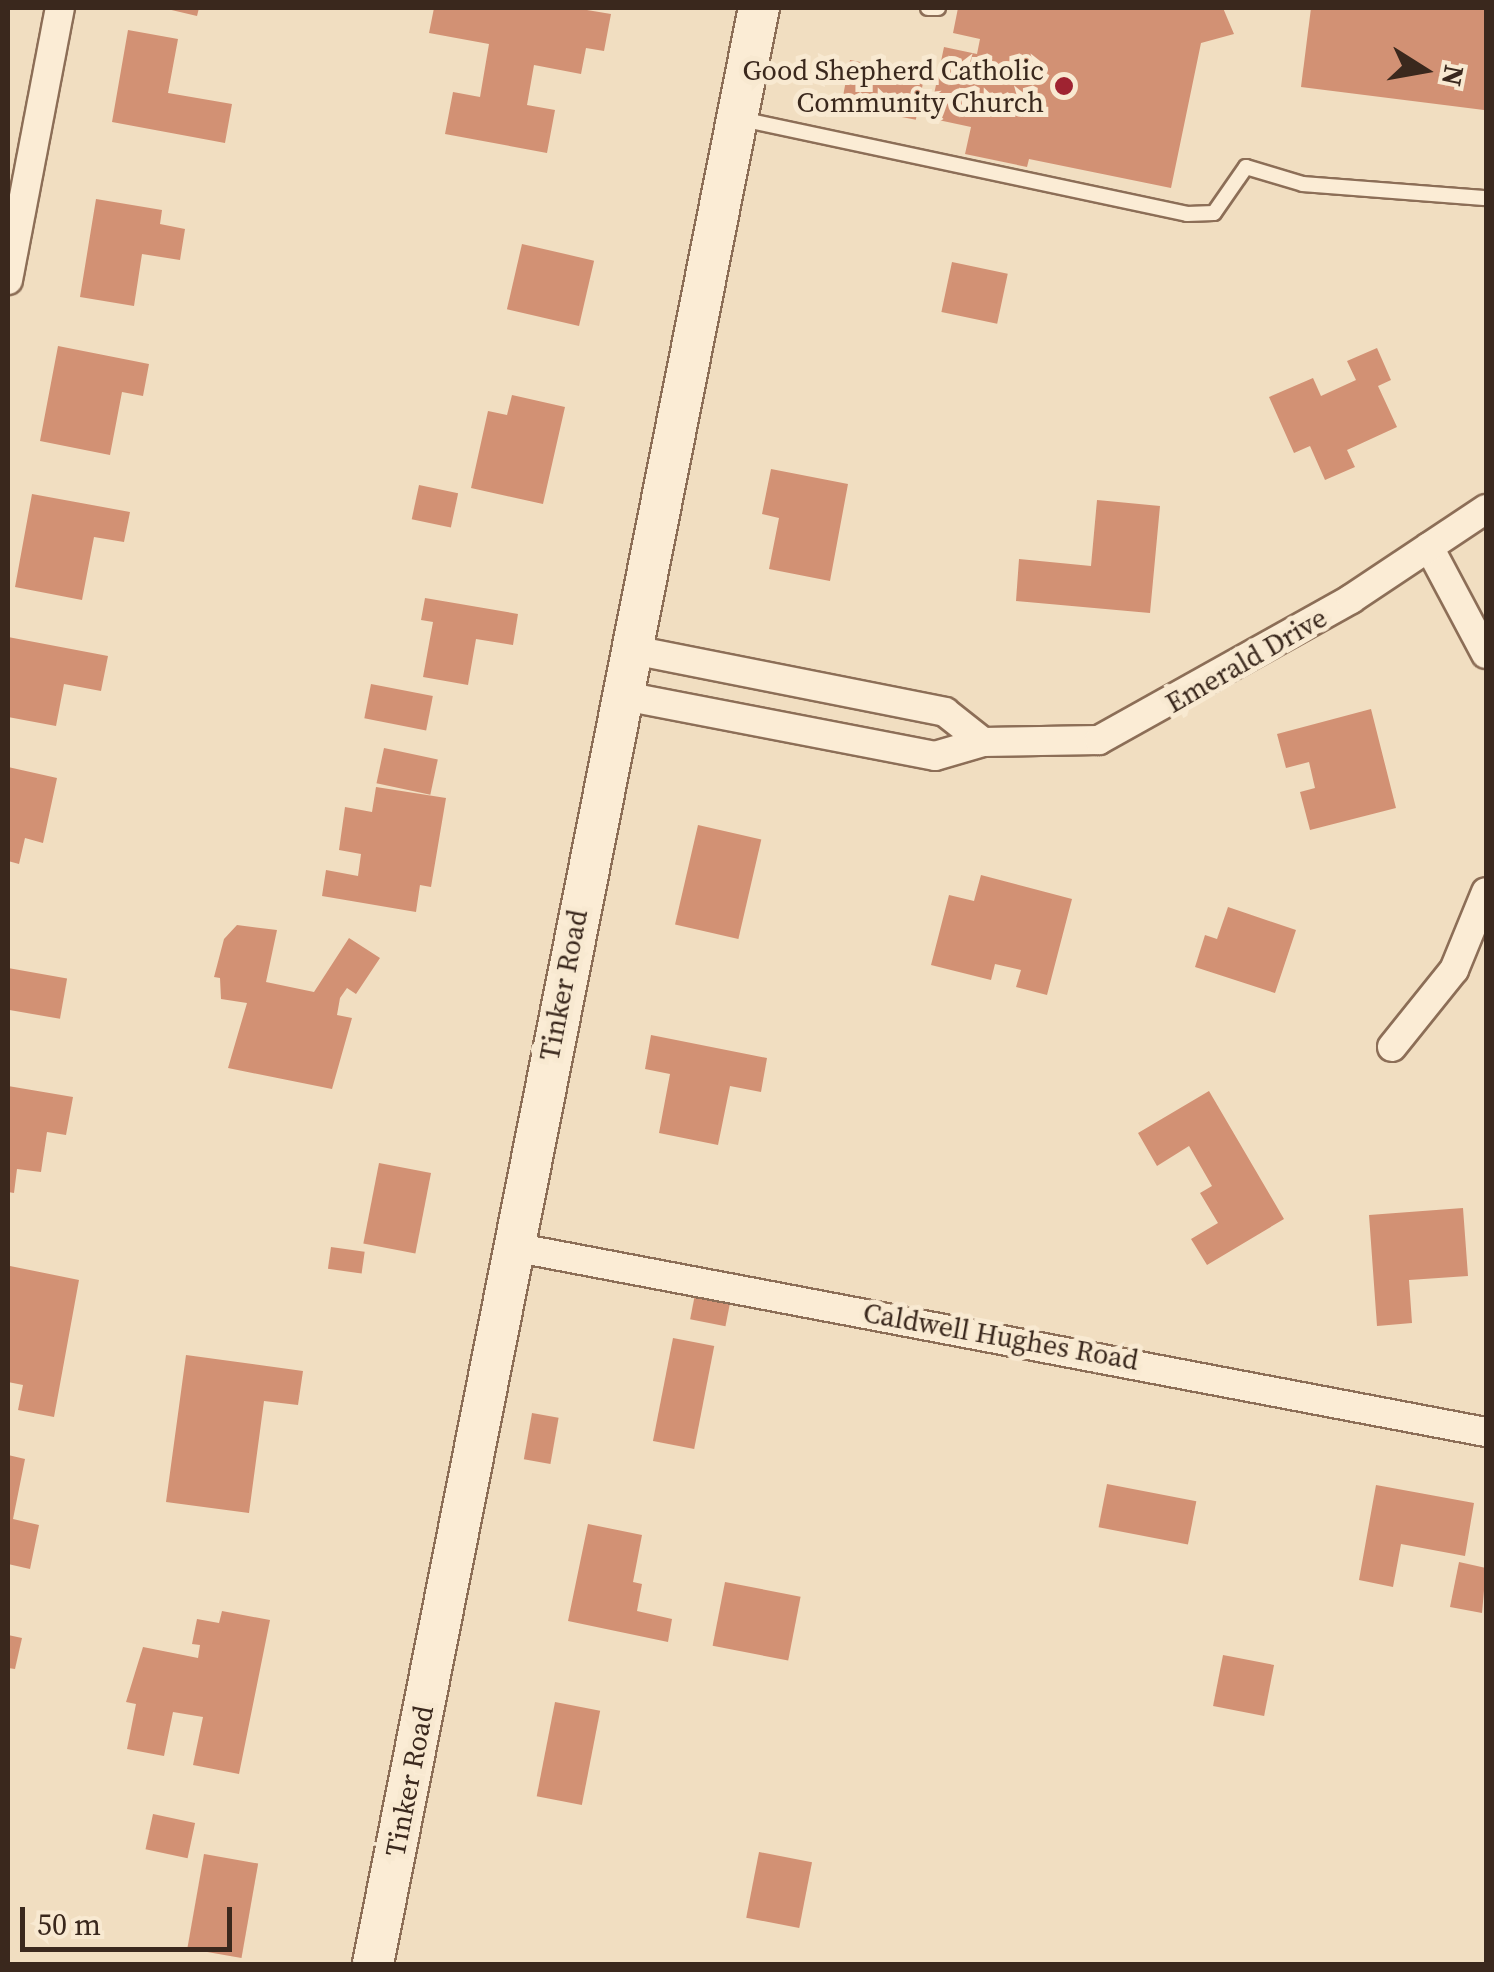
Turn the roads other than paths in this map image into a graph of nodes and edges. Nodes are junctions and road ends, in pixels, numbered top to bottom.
1 (60, 8) edge
2 (759, 8) edge
3 (928, 8) edge
4 (938, 8) edge
5 (736, 118) junction
6 (20, 149) edge
7 (1486, 198) edge
8 (8, 280) edge
9 (1486, 509) edge
10 (1429, 547) junction
11 (628, 649) junction
12 (1486, 654) edge
13 (619, 695) junction
14 (983, 742) junction
15 (1486, 892) edge
16 (1392, 1047) dead end
17 (514, 1247) junction
18 (1486, 1432) edge
19 (373, 1964) edge

1 - 6 street
2 - 5 main road, Tinker Road
3 - 4 lane
5 - 7 lane
5 - 11 main road, Tinker Road
6 - 8 street
9 - 10 street, Emerald Drive
10 - 12 street
10 - 14 street, Emerald Drive
11 - 13 main road, Tinker Road
11 - 14 street
13 - 14 street, Emerald Drive
13 - 17 main road, Tinker Road
15 - 16 street
17 - 18 street, Caldwell Hughes Road
17 - 19 main road, Tinker Road

